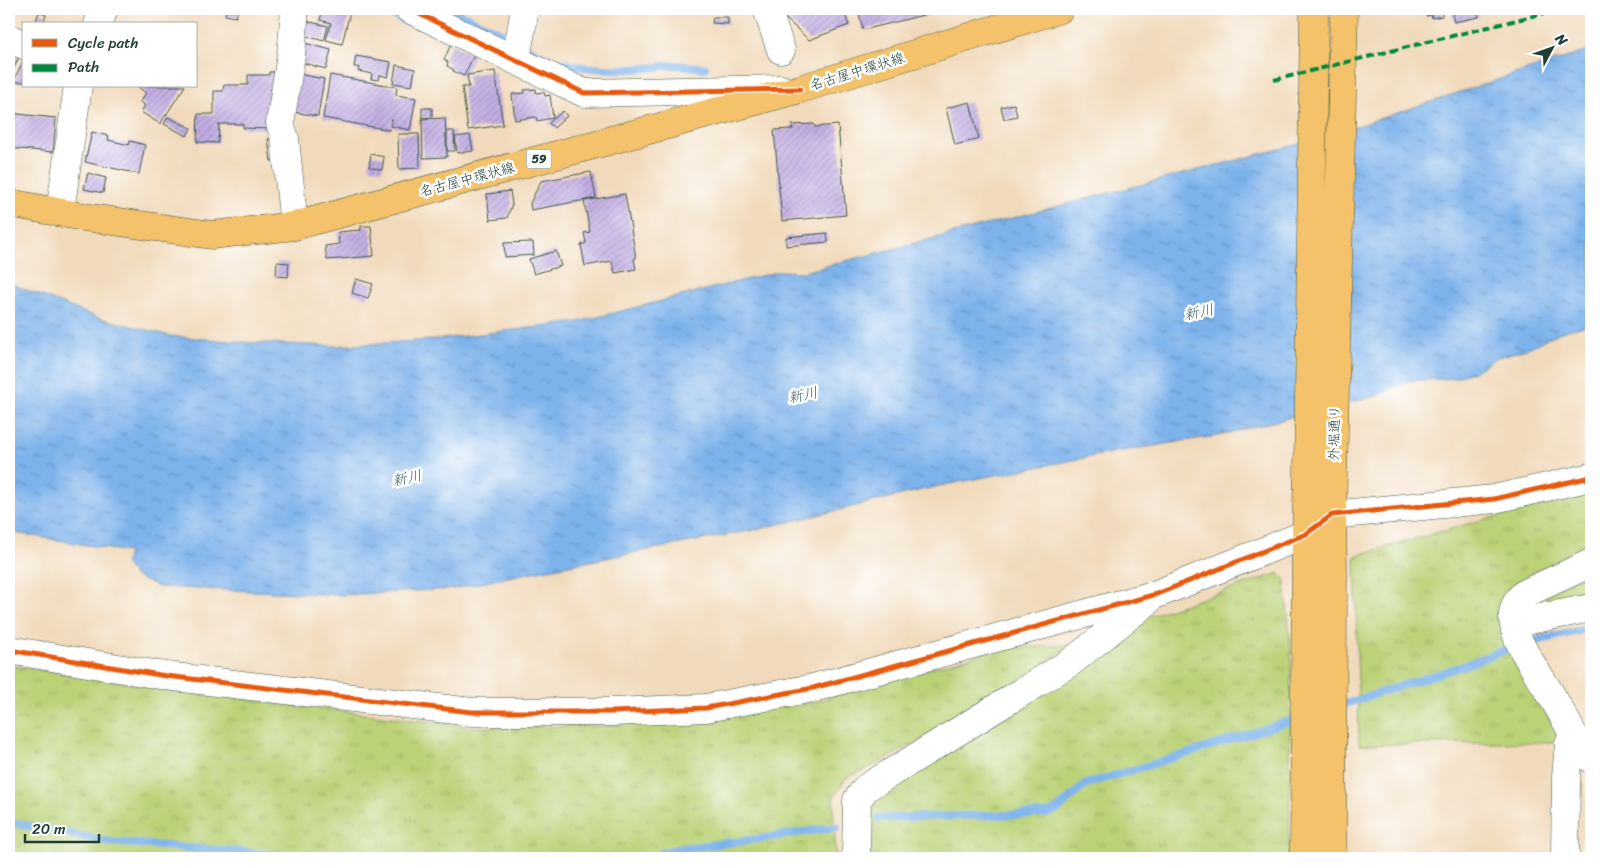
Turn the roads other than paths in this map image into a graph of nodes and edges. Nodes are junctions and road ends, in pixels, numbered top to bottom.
1 (104, 9) edge
2 (295, 9) edge
3 (409, 9) edge
4 (526, 9) edge
5 (767, 9) edge
6 (1060, 9) edge
7 (1314, 9) edge
8 (1344, 9) edge
9 (99, 22) edge
10 (9, 38) edge
11 (22, 44) edge
12 (781, 50) dead end
13 (516, 60) junction
14 (78, 88) edge
15 (800, 89) junction
16 (9, 203) edge
17 (60, 212) junction
18 (294, 226) junction
19 (1321, 472) junction
20 (1591, 477) edge
21 (1332, 515) junction
22 (1306, 534) junction
23 (1591, 563) edge
24 (1157, 594) junction
25 (1591, 608) edge
26 (1514, 623) junction
27 (9, 650) edge
28 (1573, 734) junction
29 (1591, 759) edge
30 (856, 858) edge
31 (1304, 858) edge
32 (1332, 858) edge
33 (1564, 858) edge

1 - 9 street
2 - 18 street
3 - 13 street
4 - 13 street
5 - 12 street
6 - 15 main road, 名古屋中環状線 / 59
7 - 19 main road, 外堀通り
8 - 19 main road, 外堀通り
10 - 11 street
13 - 15 street
14 - 17 street
15 - 18 main road, 名古屋中環状線 / 59
16 - 17 main road, 名古屋中環状線 / 59
17 - 18 main road, 名古屋中環状線 / 59
19 - 21 main road, 外堀通り
19 - 22 main road, 外堀通り
20 - 21 street
21 - 22 street
21 - 32 main road, 外堀通り
22 - 24 street
22 - 31 main road, 外堀通り
23 - 26 street
24 - 27 street
24 - 30 street
25 - 26 street
26 - 28 street
28 - 29 street
28 - 33 street

